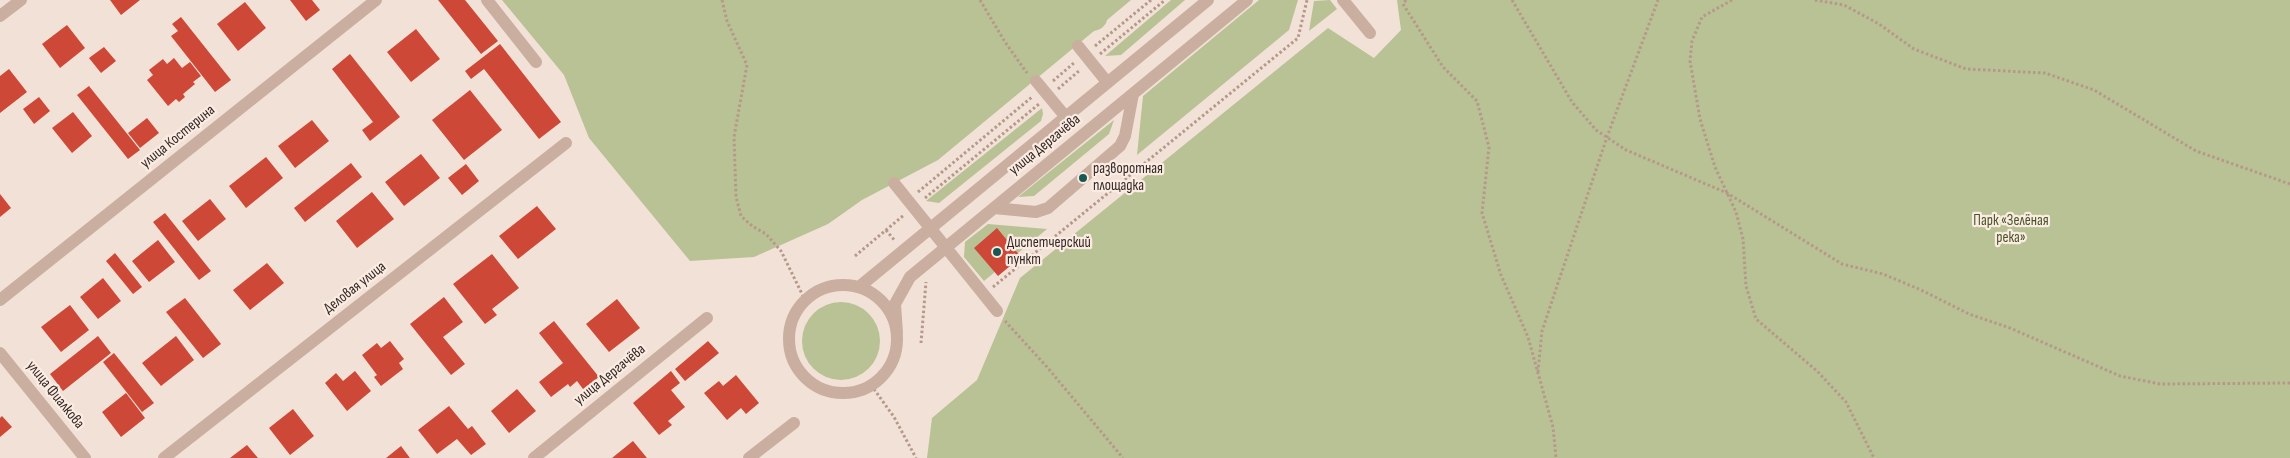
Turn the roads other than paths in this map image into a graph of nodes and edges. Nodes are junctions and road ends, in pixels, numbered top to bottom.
1 (21, 0) edge
2 (376, 0) edge
3 (487, 0) edge
4 (1208, 0) edge
5 (1247, 0) edge
6 (1343, 0) edge
7 (0, 16) edge
8 (1370, 33) dead end
9 (1085, 54) road end
10 (536, 62) dead end
11 (1108, 82) junction
12 (1042, 89) road end
13 (1133, 94) junction
14 (1065, 116) junction
15 (566, 143) dead end
16 (894, 183) dead end
17 (994, 208) junction
18 (930, 228) junction
19 (946, 247) junction
20 (859, 287) junction
21 (0, 300) edge
22 (1001, 316) road end
23 (707, 318) dead end
24 (897, 333) junction
25 (0, 353) edge
26 (794, 423) dead end
27 (85, 458) edge
28 (164, 458) edge
29 (534, 458) edge
30 (749, 458) edge

1 - 7 street
2 - 21 street, улица Костерина
3 - 10 street
4 - 11 street, улица Дергачёва
5 - 13 street, улица Дергачёва
6 - 8 street
9 - 11 street
11 - 14 street, улица Дергачёва
12 - 14 street
13 - 17 street, улица Дергачёва
13 - 17 street
14 - 18 street, улица Дергачёва
15 - 28 street, Деловая улица
16 - 18 street
17 - 19 street, улица Дергачёва
18 - 19 street
18 - 20 street, улица Дергачёва
19 - 22 street
19 - 24 street, улица Дергачёва
20 - 24 street
20 - 24 street
23 - 29 street, улица Дергачёва
25 - 27 street, улица Фиалкова
26 - 30 street

